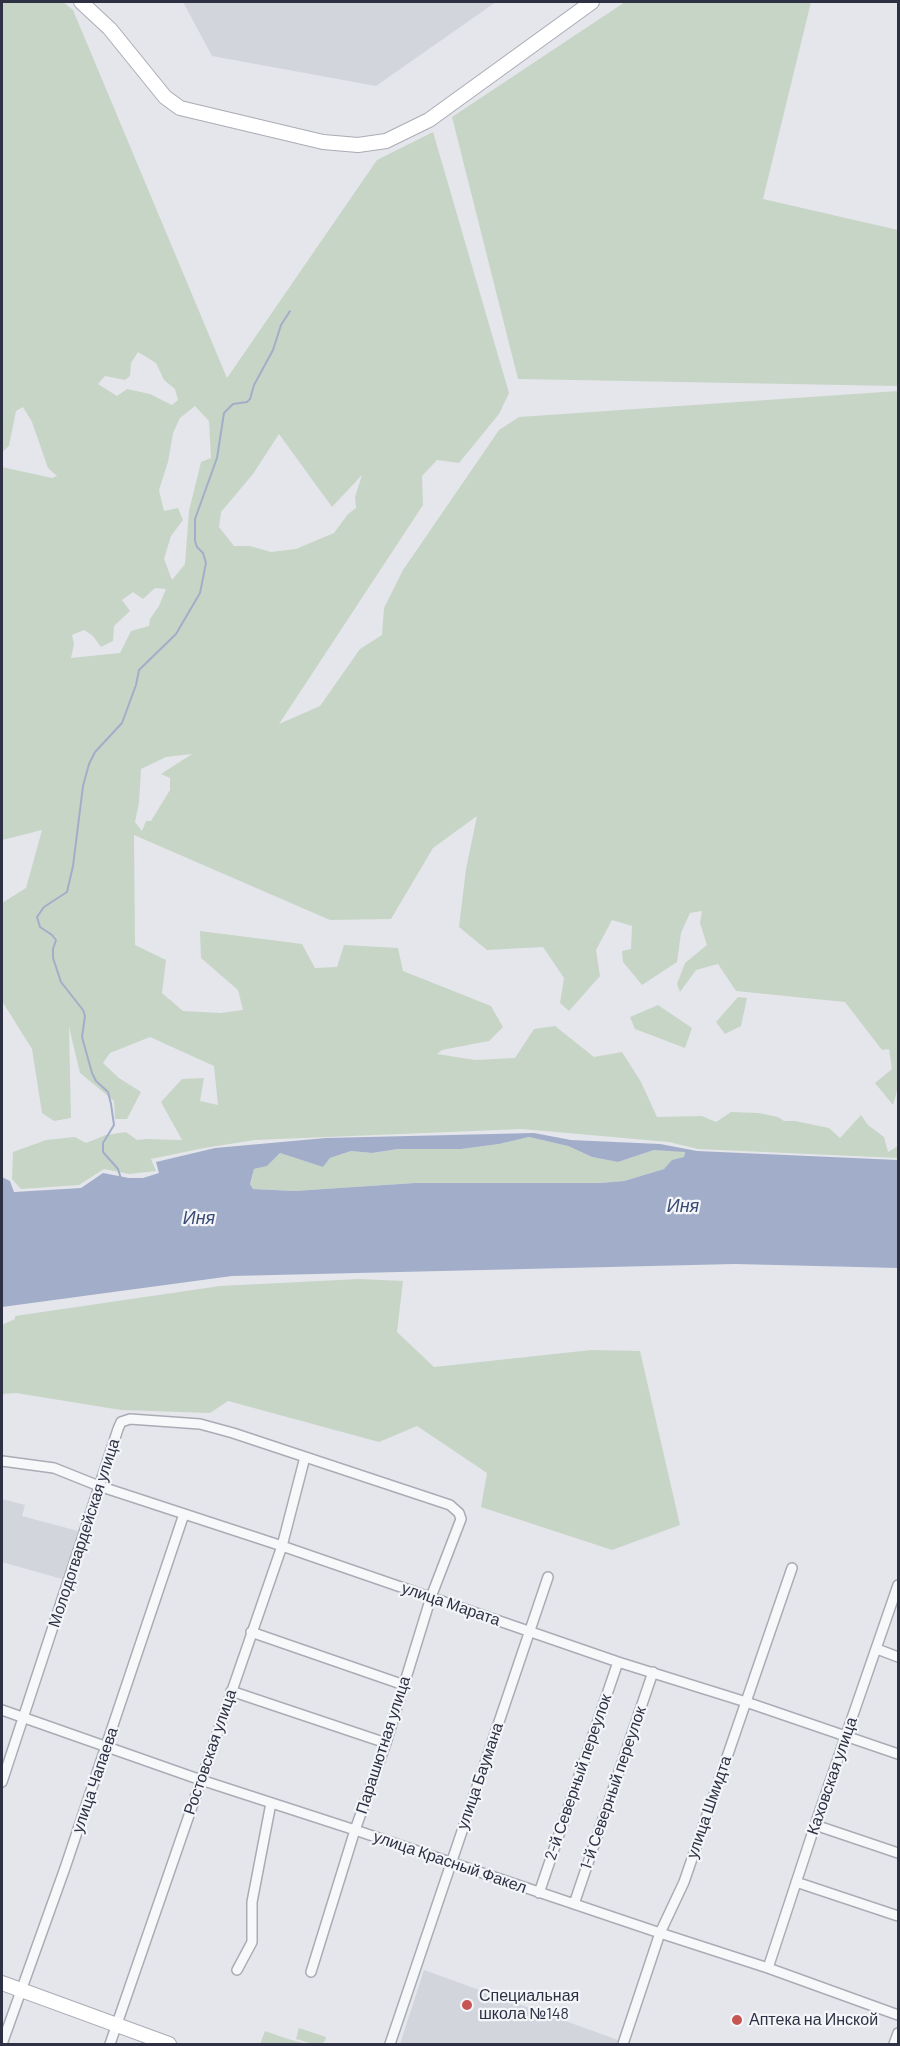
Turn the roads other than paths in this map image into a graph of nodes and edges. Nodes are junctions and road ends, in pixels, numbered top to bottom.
1 (81, 2) edge
2 (592, 2) edge
3 (305, 1457) junction
4 (2, 1461) edge
5 (99, 1486) junction
6 (184, 1514) junction
7 (460, 1519) joint
8 (282, 1546) junction
9 (792, 1568) dead end
10 (548, 1577) dead end
11 (898, 1585) edge
12 (431, 1598) junction
13 (530, 1631) junction
14 (251, 1632) junction
15 (877, 1649) junction
16 (898, 1656) edge
17 (618, 1662) junction
18 (653, 1672) junction
19 (404, 1685) junction
20 (231, 1691) junction
21 (746, 1702) junction
22 (2, 1710) edge
23 (24, 1717) junction
24 (845, 1736) junction
25 (386, 1743) junction
26 (107, 1747) junction
27 (898, 1754) edge
28 (201, 1780) junction
29 (2, 1782) edge
30 (272, 1803) junction
31 (815, 1825) junction
32 (355, 1830) junction
33 (898, 1853) edge
34 (451, 1863) junction
35 (796, 1882) junction
36 (539, 1893) junction
37 (574, 1904) junction
38 (898, 1916) edge
39 (660, 1933) junction
40 (768, 1968) junction
41 (237, 1970) dead end
42 (311, 1972) dead end
43 (2, 1983) edge
44 (21, 1990) junction
45 (898, 2015) edge
46 (116, 2026) junction
47 (898, 2032) edge
48 (2, 2044) edge
49 (110, 2044) edge
50 (169, 2044) edge
51 (390, 2044) edge
52 (623, 2044) edge
53 (894, 2044) edge

1 - 2 street
3 - 5 street, Молодогвардейская улица
3 - 7 street, Молодогвардейская улица
3 - 8 street, Ростовская улица
4 - 5 street, улица Марата
5 - 6 street, улица Марата
5 - 23 street, Молодогвардейская улица
6 - 8 street, улица Марата
6 - 26 street, улица Чапаева
7 - 12 street, Парашютная улица
8 - 12 street, улица Марата
8 - 14 street, Ростовская улица
9 - 21 street, улица Шмидта
10 - 13 street, улица Баумана
11 - 15 street, Каховская улица
12 - 13 street, улица Марата
12 - 19 street, Парашютная улица
13 - 17 street, улица Марата
13 - 34 street, улица Баумана
14 - 19 street
14 - 20 street, Ростовская улица
15 - 16 street
15 - 24 street, Каховская улица
17 - 18 street, улица Марата
17 - 36 street, 2-й Северный переулок
18 - 21 street, улица Марата
18 - 37 street, 1-й Северный переулок
19 - 25 street, Парашютная улица
20 - 25 street
20 - 28 street, Ростовская улица
21 - 24 street, улица Марата
21 - 39 street, улица Шмидта
22 - 23 street, улица Красный Факел
23 - 26 street, улица Красный Факел
23 - 29 street, Молодогвардейская улица
24 - 27 street, улица Марата
24 - 31 street, Каховская улица
25 - 32 street, Парашютная улица
26 - 28 street, улица Красный Факел
26 - 44 street, улица Чапаева
28 - 30 street, улица Красный Факел
28 - 46 street, Ростовская улица
30 - 32 street, улица Красный Факел
30 - 41 street
31 - 33 street
31 - 35 street, Каховская улица
32 - 34 street, улица Красный Факел
32 - 42 street, Парашютная улица
34 - 36 street, улица Красный Факел
34 - 51 street, улица Баумана
35 - 38 street
35 - 40 street, Каховская улица
36 - 37 street, улица Красный Факел
37 - 39 street, улица Красный Факел
39 - 40 street, улица Красный Факел
39 - 52 street, улица Шмидта
40 - 45 street, улица Красный Факел
43 - 44 street
44 - 46 street
44 - 48 street, улица Чапаева
46 - 49 street, Ростовская улица
46 - 50 street
47 - 53 street

